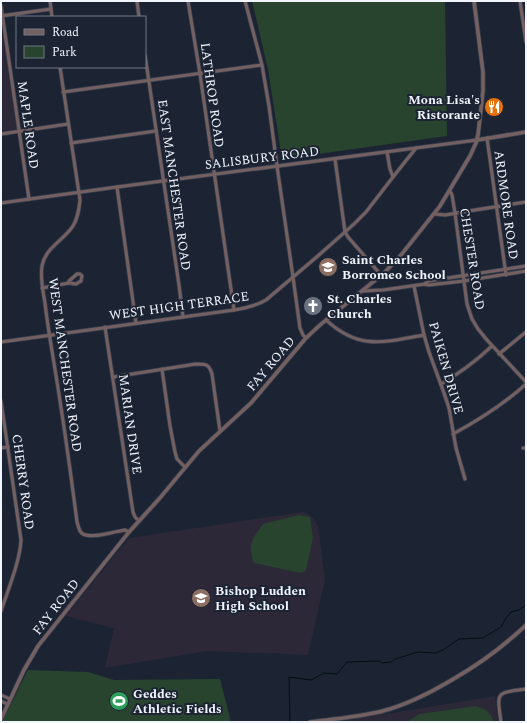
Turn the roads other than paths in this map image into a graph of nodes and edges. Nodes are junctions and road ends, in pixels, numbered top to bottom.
1 (50, 1) edge
2 (137, 1) edge
3 (188, 1) edge
4 (245, 1) edge
5 (474, 1) edge
6 (520, 1) edge
7 (1, 6) edge
8 (51, 9) junction
9 (2, 16) edge
10 (52, 16) edge
11 (140, 16) edge
12 (526, 42) edge
13 (146, 61) edge
14 (262, 65) junction
15 (60, 68) edge
16 (200, 74) junction
17 (149, 80) junction
18 (63, 92) junction
19 (68, 124) junction
20 (19, 131) junction
21 (156, 131) junction
22 (526, 132) edge
23 (1, 134) edge
24 (487, 138) junction
25 (477, 140) junction
26 (71, 143) junction
27 (416, 148) junction
28 (387, 152) junction
29 (335, 159) junction
30 (277, 166) junction
31 (215, 174) junction
32 (393, 177) junction
33 (163, 181) junction
34 (117, 187) junction
35 (450, 191) junction
36 (79, 192) junction
37 (29, 199) junction
38 (526, 202) edge
39 (1, 203) edge
40 (496, 207) junction
41 (435, 214) junction
42 (455, 214) junction
43 (346, 232) junction
44 (526, 266) edge
45 (505, 269) junction
46 (526, 271) edge
47 (381, 275) junction
48 (506, 275) junction
49 (293, 276) junction
50 (463, 276) junction
51 (464, 281) junction
52 (68, 283) dead end
53 (425, 284) junction
54 (414, 286) junction
55 (42, 288) junction
56 (362, 291) junction
57 (234, 310) junction
58 (183, 317) junction
59 (326, 320) junction
60 (136, 323) junction
61 (105, 327) junction
62 (526, 332) edge
63 (50, 335) junction
64 (424, 335) junction
65 (306, 338) junction
66 (1, 342) edge
67 (492, 346) junction
68 (499, 354) junction
69 (162, 369) junction
70 (113, 377) junction
71 (526, 383) edge
72 (441, 384) junction
73 (1, 401) edge
74 (220, 431) junction
75 (453, 434) junction
76 (8, 447) junction
77 (1, 448) edge
78 (185, 467) junction
79 (465, 479) dead end
80 (139, 521) junction
81 (129, 532) junction
82 (1, 611) edge
83 (526, 625) edge
84 (526, 689) edge
85 (1, 695) edge
86 (10, 699) junction
87 (1, 702) edge
88 (7, 704) junction
89 (1, 719) edge
90 (334, 720) edge
91 (310, 722) edge
92 (501, 722) edge

1 - 8 street
2 - 11 street
3 - 16 street, LATHROP ROAD
4 - 14 street
5 - 25 street, FAY ROAD
6 - 12 street
7 - 9 street, MAPLE ROAD
8 - 9 street
8 - 10 street
9 - 20 street, MAPLE ROAD
13 - 17 street, EAST MANCHESTER ROAD
14 - 16 street
14 - 30 street
15 - 18 street, WEST MANCHESTER ROAD
16 - 17 street
16 - 31 street, LATHROP ROAD
17 - 18 street
17 - 21 street, EAST MANCHESTER ROAD
18 - 19 street, WEST MANCHESTER ROAD
19 - 20 street
19 - 26 street, WEST MANCHESTER ROAD
20 - 23 street
20 - 37 street, MAPLE ROAD
21 - 26 street
21 - 33 street, EAST MANCHESTER ROAD
22 - 24 street, SALISBURY ROAD
24 - 25 street, SALISBURY ROAD
24 - 40 street, ARDMORE ROAD
25 - 27 street, SALISBURY ROAD
25 - 35 street, FAY ROAD
26 - 36 street, WEST MANCHESTER ROAD
27 - 28 street, SALISBURY ROAD
27 - 32 street, WEST HIGH TERRACE
28 - 29 street, SALISBURY ROAD
28 - 32 street
29 - 30 street, SALISBURY ROAD
29 - 43 street
30 - 31 street, SALISBURY ROAD
30 - 49 street
31 - 33 street, SALISBURY ROAD
31 - 57 street, LATHROP ROAD
32 - 43 street, WEST HIGH TERRACE
33 - 34 street, SALISBURY ROAD
33 - 58 street, EAST MANCHESTER ROAD
34 - 36 street, SALISBURY ROAD
34 - 60 street
35 - 41 street, FAY ROAD
35 - 42 street, CHESTER ROAD
36 - 37 street, SALISBURY ROAD
36 - 55 street, WEST MANCHESTER ROAD
37 - 39 street, SALISBURY ROAD
38 - 40 street
40 - 42 street
40 - 45 street, ARDMORE ROAD
41 - 42 street
41 - 47 street, FAY ROAD
42 - 50 street, CHESTER ROAD
43 - 47 street
43 - 49 street, WEST HIGH TERRACE
44 - 45 street
45 - 48 street, ARDMORE ROAD
45 - 50 street
46 - 48 street
47 - 56 street, FAY ROAD
48 - 51 street
49 - 57 street, WEST HIGH TERRACE
49 - 65 street
50 - 51 street, CHESTER ROAD
50 - 53 street
51 - 53 street
51 - 67 street, CHESTER ROAD
52 - 55 street
53 - 54 street
54 - 56 street
54 - 64 street, PAIKEN DRIVE
55 - 63 street, WEST MANCHESTER ROAD
56 - 59 street, FAY ROAD
57 - 58 street, WEST HIGH TERRACE
58 - 60 street, WEST HIGH TERRACE
59 - 64 street
59 - 65 street, FAY ROAD
60 - 61 street, WEST HIGH TERRACE
61 - 63 street, WEST HIGH TERRACE
61 - 70 street, MARIAN DRIVE
62 - 68 street
63 - 66 street, WEST HIGH TERRACE
63 - 81 street, WEST MANCHESTER ROAD
64 - 72 street, PAIKEN DRIVE
65 - 74 street, FAY ROAD
67 - 68 street, CHESTER ROAD
67 - 72 street
68 - 71 street, CHESTER ROAD
69 - 70 street
69 - 74 street
69 - 78 street
70 - 80 street, MARIAN DRIVE
71 - 75 street
72 - 75 street, PAIKEN DRIVE
73 - 76 street, CHERRY ROAD
74 - 78 street, FAY ROAD
75 - 79 street, PAIKEN DRIVE
76 - 77 street
76 - 82 street, CHERRY ROAD
78 - 80 street, FAY ROAD
80 - 81 street, FAY ROAD
81 - 86 street, FAY ROAD
83 - 90 street
84 - 92 street
85 - 86 street
86 - 88 street, FAY ROAD
87 - 88 street
88 - 89 street, FAY ROAD
90 - 91 street

